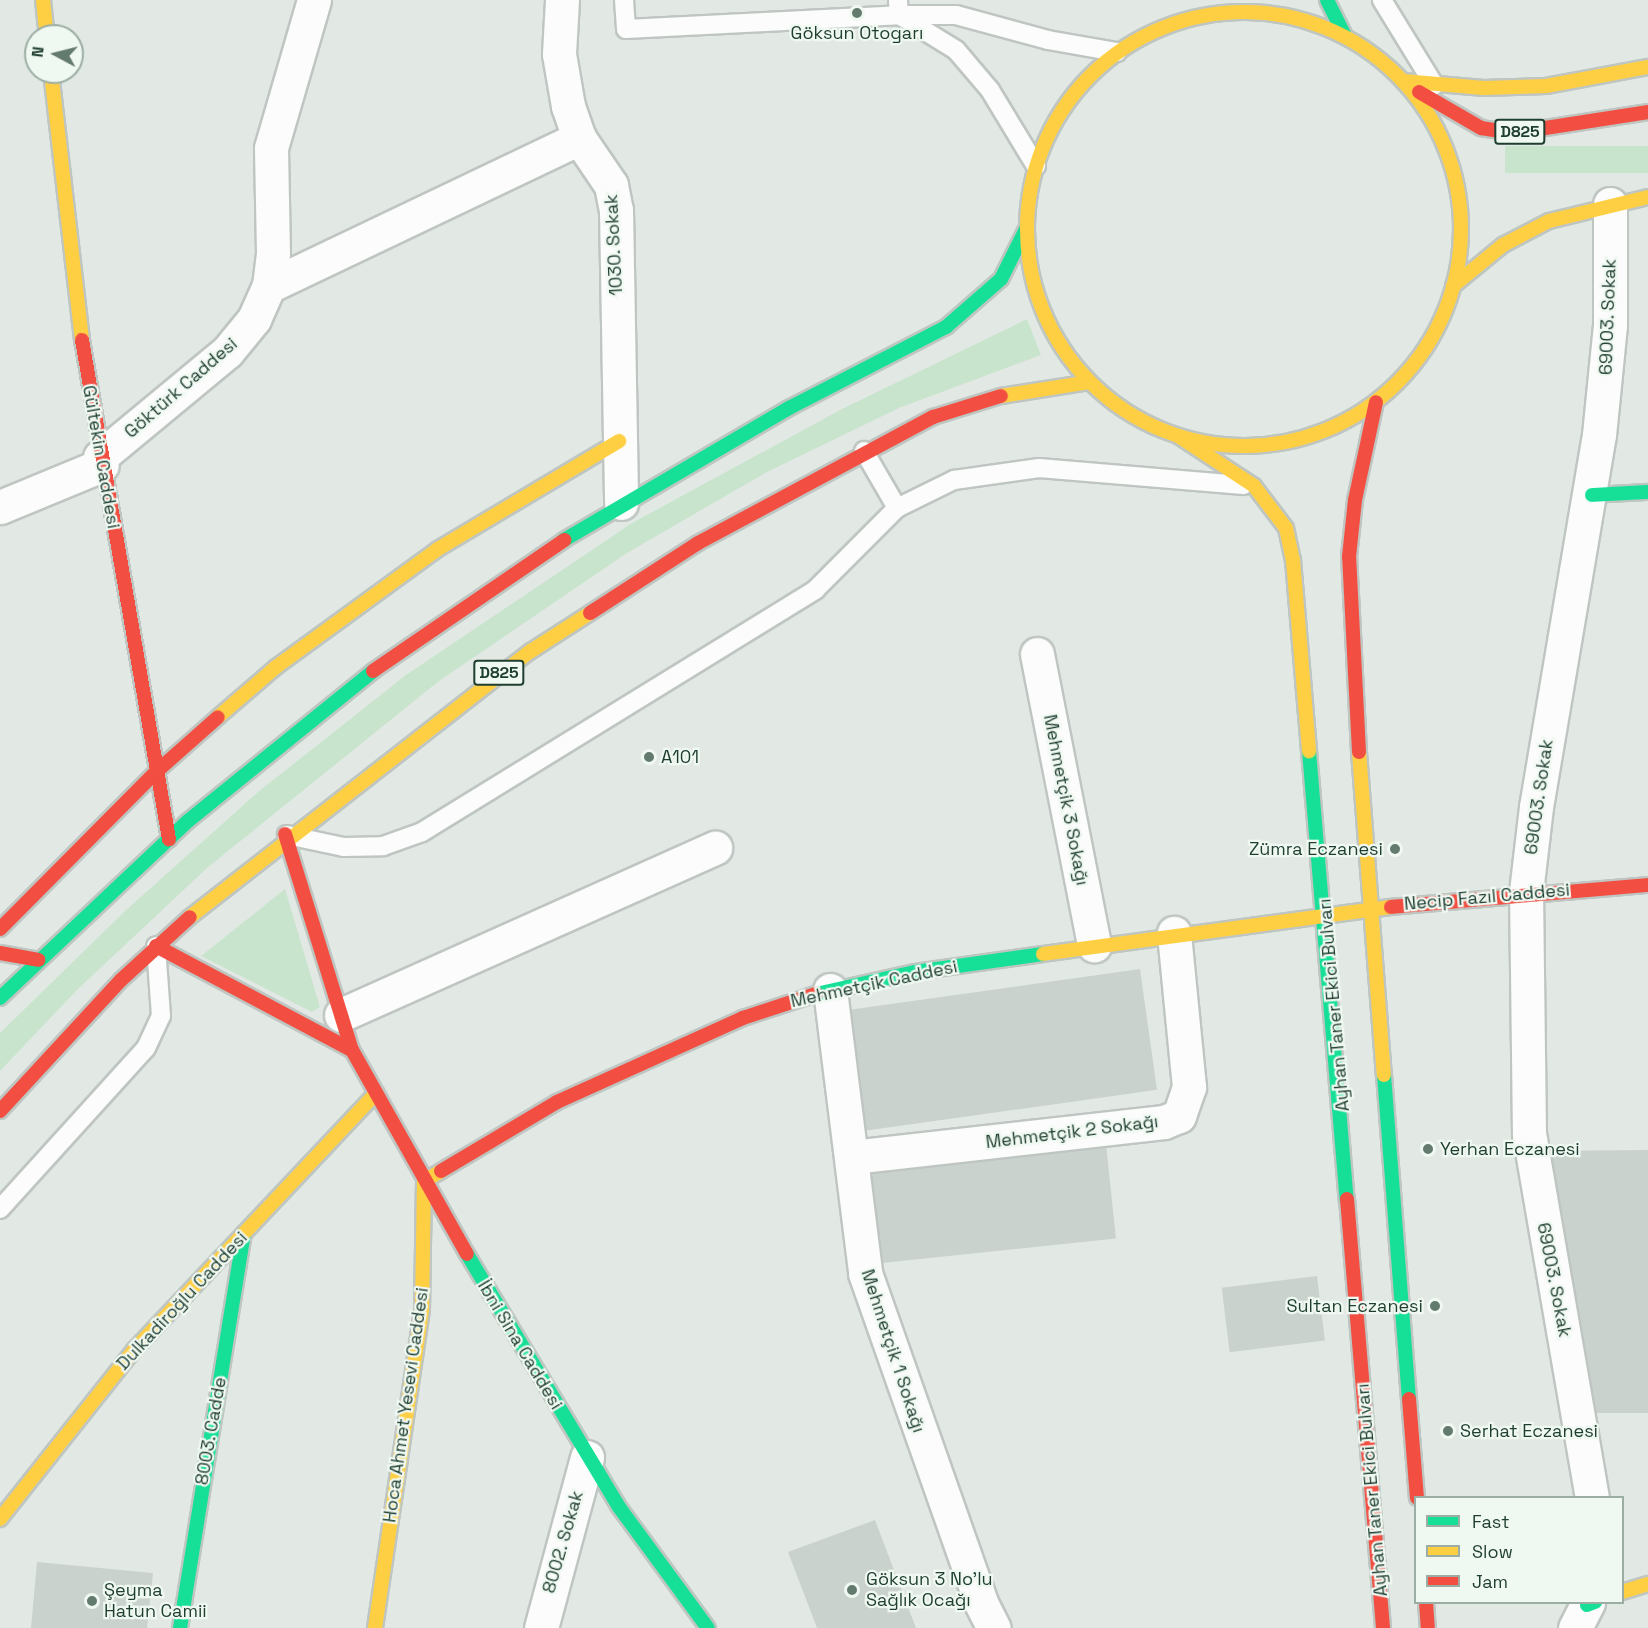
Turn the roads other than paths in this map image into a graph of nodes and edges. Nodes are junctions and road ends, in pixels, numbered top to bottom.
1 (43, 0) edge
2 (314, 0) edge
3 (562, 0) edge
4 (624, 0) edge
5 (1327, 0) edge
6 (1382, 0) edge
7 (898, 8) edge
8 (1155, 17) dead end
9 (46, 24) edge
10 (1345, 36) junction
11 (1133, 42) junction
12 (1117, 52) junction
13 (1648, 67) edge
14 (1403, 81) junction
15 (53, 84) edge
16 (1434, 85) junction
17 (1648, 112) edge
18 (579, 138) junction
19 (1036, 166) junction
20 (1648, 197) edge
21 (1610, 204) junction
22 (1027, 227) junction
23 (269, 286) junction
24 (1453, 286) junction
25 (1089, 382) junction
26 (1376, 402) junction
27 (1178, 436) junction
28 (619, 441) junction
29 (864, 451) junction
30 (101, 461) junction
31 (1254, 486) junction
32 (1648, 492) edge
33 (1592, 495) junction
34 (621, 503) junction
35 (0, 507) edge
36 (897, 508) junction
37 (1037, 654) dead end
38 (157, 771) junction
39 (285, 834) junction
40 (169, 838) junction
41 (715, 848) dead end
42 (1648, 885) edge
43 (1526, 892) junction
44 (1370, 908) junction
45 (1326, 913) junction
46 (0, 929) edge
47 (1174, 933) junction
48 (1094, 945) junction
49 (156, 946) junction
50 (0, 953) edge
51 (38, 960) junction
52 (830, 990) junction
53 (0, 998) edge
54 (341, 1015) junction
55 (352, 1050) junction
56 (376, 1094) junction
57 (0, 1111) edge
58 (852, 1158) junction
59 (424, 1181) junction
60 (0, 1209) edge
61 (244, 1234) junction
62 (587, 1457) junction
63 (1417, 1496) edge
64 (1592, 1496) edge
65 (3, 1508) edge
66 (1648, 1584) edge
67 (1624, 1592) edge
68 (1426, 1604) edge
69 (180, 1628) edge
70 (375, 1628) edge
71 (541, 1628) edge
72 (708, 1628) edge
73 (994, 1628) edge
74 (1383, 1628) edge
75 (1428, 1628) edge

1 - 9 main road
2 - 23 street, Göktürk Caddesi
3 - 18 street, 1030. Sokak
4 - 7 lane
5 - 10 main road
6 - 16 lane
7 - 12 lane
7 - 19 lane
8 - 11 main road
10 - 11 main road
10 - 14 main road
11 - 12 main road
12 - 19 main road
13 - 16 main road
14 - 16 main road
14 - 17 main road, D825
14 - 24 main road
15 - 30 main road, Gültekin Caddesi
18 - 23 street
18 - 28 street, 1030. Sokak
19 - 22 main road
20 - 21 main road
21 - 24 main road
21 - 33 street, 69003. Sokak
22 - 25 main road
22 - 34 main road
23 - 30 street, Göktürk Caddesi
24 - 26 main road
25 - 27 main road
25 - 29 main road, D825
26 - 27 main road
26 - 44 main road
27 - 31 main road, Ayhan Taner Ekici Bulvarı
28 - 34 street, 1030. Sokak
28 - 38 main road
29 - 36 lane
29 - 39 main road, D825
30 - 35 street, Göktürk Caddesi
30 - 38 main road, Gültekin Caddesi
31 - 36 lane
31 - 45 main road, Ayhan Taner Ekici Bulvarı
32 - 33 main road
33 - 43 street, 69003. Sokak
34 - 40 main road
36 - 39 lane
37 - 48 street, Mehmetçik 3 Sokağı
38 - 40 main road, Gültekin Caddesi
38 - 46 main road
39 - 49 main road, D825
39 - 54 main road, İbni Sina Caddesi
40 - 51 main road
41 - 54 street
42 - 43 main road, Necip Fazıl Caddesi
43 - 44 main road, Necip Fazıl Caddesi
43 - 64 street, 69003. Sokak
44 - 45 main road, Necip Fazıl Caddesi
44 - 63 main road
45 - 47 main road, Mehmetçik Caddesi
45 - 74 main road, Ayhan Taner Ekici Bulvarı
47 - 48 main road, Mehmetçik Caddesi
47 - 58 street, Mehmetçik 2 Sokağı
48 - 52 main road, Mehmetçik Caddesi
49 - 55 main road
49 - 57 main road, D825
49 - 60 lane
50 - 51 main road
51 - 53 main road
52 - 58 street, Mehmetçik 1 Sokağı
52 - 59 main road, Mehmetçik Caddesi
54 - 55 main road, İbni Sina Caddesi
55 - 56 main road, İbni Sina Caddesi
56 - 59 main road, İbni Sina Caddesi
56 - 61 main road, Dulkadiroğlu Caddesi
58 - 73 street, Mehmetçik 1 Sokağı
59 - 62 main road, İbni Sina Caddesi
59 - 70 main road, Hoca Ahmet Yesevi Caddesi
61 - 65 main road, Dulkadiroğlu Caddesi
61 - 69 main road, 8003. Cadde
62 - 71 street, 8002. Sokak
62 - 72 main road, İbni Sina Caddesi
66 - 67 main road
68 - 75 main road

